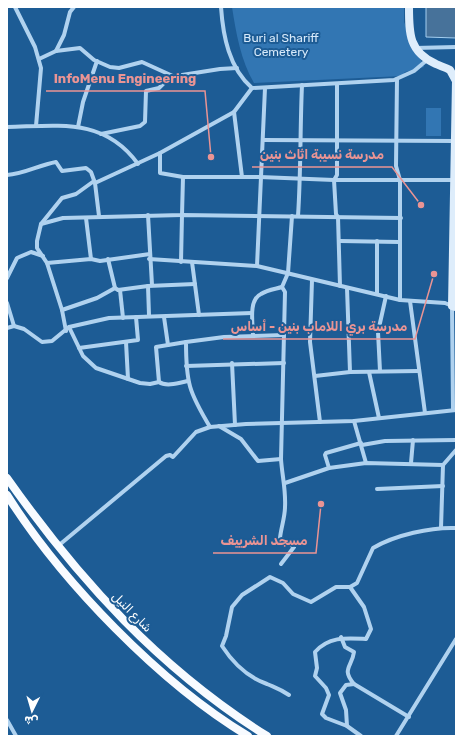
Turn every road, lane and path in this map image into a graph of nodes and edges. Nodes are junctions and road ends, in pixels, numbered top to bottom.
1 (15, 7) edge
2 (74, 7) edge
3 (221, 7) edge
4 (409, 7) edge
5 (456, 47) edge
6 (415, 48) junction
7 (56, 51) junction
8 (39, 60) junction
9 (427, 60) junction
10 (97, 61) junction
11 (437, 65) junction
12 (237, 68) junction
13 (175, 77) junction
14 (455, 77) edge
15 (397, 79) junction
16 (337, 84) junction
17 (302, 85) junction
18 (252, 88) junction
19 (265, 88) junction
20 (455, 103) junction
21 (234, 112) junction
22 (36, 126) junction
23 (78, 127) junction
24 (7, 128) edge
25 (101, 134) junction
26 (263, 140) junction
27 (300, 140) junction
28 (338, 140) junction
29 (397, 141) junction
30 (455, 141) edge
31 (160, 154) junction
32 (138, 164) junction
33 (7, 175) edge
34 (183, 177) junction
35 (242, 177) junction
36 (260, 177) junction
37 (301, 178) junction
38 (334, 180) junction
39 (400, 180) junction
40 (454, 180) edge
41 (95, 182) junction
42 (148, 215) junction
43 (99, 216) junction
44 (182, 216) junction
45 (260, 216) junction
46 (292, 216) junction
47 (298, 216) junction
48 (338, 217) junction
49 (86, 218) junction
50 (401, 218) junction
51 (454, 220) edge
52 (41, 224) junction
53 (340, 241) junction
54 (377, 241) junction
55 (399, 242) junction
56 (454, 243) edge
57 (150, 254) junction
58 (44, 256) junction
59 (91, 259) junction
60 (108, 259) junction
61 (149, 260) junction
62 (181, 262) junction
63 (192, 262) junction
64 (48, 263) junction
65 (257, 266) junction
66 (288, 273) junction
67 (8, 275) edge
68 (312, 280) junction
69 (195, 284) junction
70 (150, 285) junction
71 (340, 286) junction
72 (282, 287) junction
73 (347, 288) junction
74 (117, 289) junction
75 (377, 294) junction
76 (386, 296) junction
77 (400, 300) junction
78 (410, 301) junction
79 (7, 303) edge
80 (452, 304) edge
81 (62, 310) junction
82 (252, 313) junction
83 (199, 315) junction
84 (149, 316) junction
85 (136, 317) junction
86 (164, 317) junction
87 (123, 318) junction
88 (14, 326) junction
89 (69, 327) junction
90 (7, 328) edge
91 (66, 331) junction
92 (284, 335) junction
93 (253, 336) junction
94 (126, 342) junction
95 (186, 342) junction
96 (168, 345) junction
97 (79, 348) junction
98 (232, 363) junction
99 (284, 363) junction
100 (186, 366) junction
101 (419, 370) junction
102 (380, 371) junction
103 (350, 372) junction
104 (369, 372) junction
105 (315, 376) junction
106 (128, 379) junction
107 (188, 381) junction
108 (159, 382) junction
109 (455, 410) edge
110 (425, 413) junction
111 (379, 418) junction
112 (354, 421) junction
113 (320, 422) junction
114 (283, 423) junction
115 (235, 425) junction
116 (219, 426) junction
117 (210, 427) junction
118 (414, 440) junction
119 (456, 440) edge
120 (361, 444) junction
121 (456, 450) edge
122 (281, 459) junction
123 (366, 463) junction
124 (411, 463) junction
125 (443, 465) junction
126 (329, 468) junction
127 (7, 478) edge
128 (285, 483) junction
129 (443, 486) junction
130 (377, 489) dead end
131 (7, 495) edge
132 (24, 502) junction
133 (15, 507) junction
134 (32, 513) junction
135 (23, 520) junction
136 (441, 528) junction
137 (456, 528) edge
138 (58, 546) junction
139 (281, 564) dead end
140 (350, 587) junction
141 (341, 637) junction
142 (456, 639) edge
143 (354, 684) junction
144 (289, 695) dead end
145 (409, 717) junction
146 (7, 720) edge
147 (347, 726) junction
148 (16, 736) edge
149 (248, 736) edge
150 (267, 736) edge
151 (361, 736) edge
152 (396, 736) edge

1 - 8 street
2 - 7 street
3 - 12 street
4 - 6 main road
5 - 6 street
6 - 9 main road
7 - 8 street
7 - 10 street
8 - 22 street
9 - 11 main road
9 - 15 street
10 - 13 street
10 - 23 street
11 - 14 main road
11 - 20 main road
12 - 13 street
12 - 18 street
13 - 25 street
14 - 20 main road
15 - 16 street
15 - 29 street
16 - 17 street
16 - 28 street
17 - 19 street
17 - 27 street
18 - 19 street
18 - 21 street
19 - 26 street
20 - 30 main road
21 - 31 street
21 - 35 street
22 - 23 street
22 - 24 street
23 - 25 street
25 - 32 street
26 - 27 street
26 - 36 street
27 - 28 street
27 - 37 street
28 - 29 street
28 - 38 street
29 - 30 street
29 - 39 street
30 - 40 main road
31 - 32 street
31 - 34 street
32 - 41 street
33 - 41 street
34 - 35 street
34 - 44 street
35 - 36 street
36 - 37 street
36 - 45 street
37 - 38 street
37 - 47 street
38 - 39 street
38 - 48 street
39 - 40 street
39 - 50 street
40 - 51 main road
41 - 43 street
41 - 52 street
42 - 43 street
42 - 44 street
42 - 57 street
43 - 49 street
44 - 45 street
44 - 62 street
45 - 46 street
45 - 65 street
46 - 47 street
46 - 66 street
47 - 48 street
48 - 50 street
48 - 53 street
49 - 52 street
49 - 59 street
50 - 55 street
51 - 56 main road
52 - 58 street
53 - 54 street
53 - 71 street
54 - 55 street
54 - 75 street
55 - 77 street
56 - 80 main road
57 - 60 street
57 - 61 street
58 - 64 street
58 - 67 street
59 - 60 street
59 - 64 street
60 - 74 street
61 - 62 street
61 - 70 street
62 - 63 street
63 - 65 street
63 - 69 street
64 - 81 street
65 - 66 street
66 - 68 street
66 - 72 street
68 - 71 street
68 - 105 street
69 - 70 street
69 - 83 street
70 - 74 street
70 - 84 street
71 - 73 street
72 - 82 street
72 - 92 street
73 - 75 street
73 - 103 street
74 - 81 street
74 - 87 street
75 - 76 street
76 - 77 street
76 - 102 street
77 - 78 street
78 - 80 street
78 - 101 street
79 - 88 street
80 - 109 street
81 - 91 street
82 - 83 street
82 - 93 street
83 - 86 street
84 - 85 street
84 - 86 street
85 - 87 street
85 - 94 street
86 - 96 street
87 - 89 street
88 - 90 street
88 - 91 street
89 - 91 street
89 - 97 street
92 - 93 street
92 - 99 street
93 - 95 street
94 - 97 street
94 - 106 street
95 - 96 street
95 - 100 street
96 - 108 street
97 - 106 street
98 - 99 street
98 - 100 street
98 - 115 street
99 - 114 street
100 - 107 street
101 - 102 street
101 - 110 street
102 - 104 street
103 - 104 street
103 - 105 street
104 - 111 street
105 - 113 street
106 - 108 street
107 - 108 street
107 - 117 street
109 - 110 street
110 - 111 street
111 - 112 street
112 - 113 street
112 - 120 street
113 - 114 street
114 - 115 street
114 - 122 street
115 - 116 street
116 - 117 street
116 - 122 street
117 - 138 street
118 - 119 street
118 - 120 street
118 - 124 street
120 - 123 street
120 - 126 street
121 - 125 street
122 - 128 street
123 - 124 street
123 - 126 street
124 - 125 street
125 - 129 street
126 - 128 street
127 - 132 main road, شارع النيل
128 - 139 street
129 - 130 street
129 - 136 street
131 - 133 main road, شارع النيل
132 - 133 main road
132 - 134 main road, شارع النيل
133 - 135 main road, شارع النيل
134 - 135 main road
134 - 138 main road, شارع النيل
135 - 149 main road, شارع النيل
136 - 137 street
136 - 140 street
138 - 150 main road, شارع النيل
140 - 141 street
140 - 144 street
141 - 143 street
141 - 147 street
142 - 145 street
143 - 145 street
143 - 147 street
145 - 152 street
146 - 148 street
147 - 151 street

